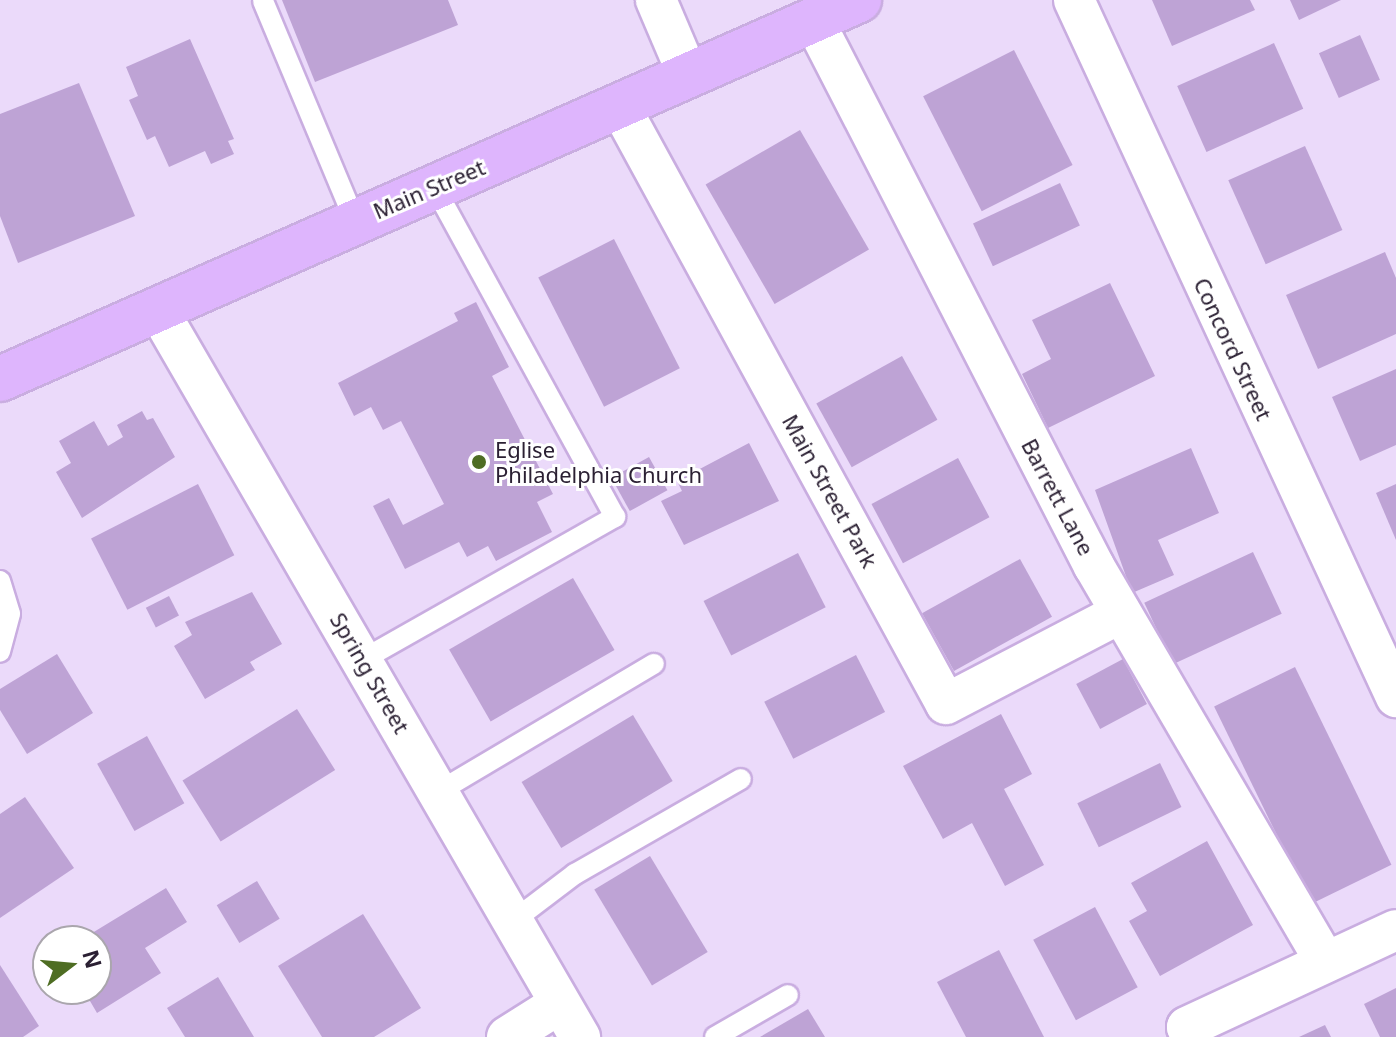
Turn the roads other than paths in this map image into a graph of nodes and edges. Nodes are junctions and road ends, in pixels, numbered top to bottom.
1 (656, 0) edge
2 (859, 0) edge
3 (1074, 0) edge
4 (263, 1) edge
5 (814, 21) junction
6 (688, 75) junction
7 (619, 105) junction
8 (435, 188) junction
9 (355, 221) junction
10 (158, 310) junction
11 (0, 379) edge
12 (0, 581) edge
13 (1121, 613) junction
14 (0, 652) edge
15 (362, 660) junction
16 (654, 664) dead end
17 (1396, 697) edge
18 (741, 779) dead end
19 (438, 792) junction
20 (513, 921) junction
21 (1396, 930) edge
22 (1325, 961) junction
23 (788, 995) dead end
24 (570, 1021) edge
25 (507, 1037) edge
26 (715, 1037) edge
27 (1192, 1037) edge

1 - 6 street
2 - 5 main road, Main Street
3 - 17 street, Concord Street
4 - 9 lane
5 - 6 main road, Main Street
5 - 13 street, Barrett Lane
6 - 7 main road, Main Street
7 - 8 main road, Main Street
7 - 13 street, Main Street Park
8 - 9 main road, Main Street
8 - 15 lane
9 - 10 main road, Main Street
10 - 11 main road, Main Street
10 - 15 street, Spring Street
12 - 14 lane
13 - 22 street, Barrett Lane
15 - 19 street, Spring Street
16 - 19 lane
18 - 20 lane
19 - 20 street, Spring Street
20 - 24 street, Spring Street
21 - 22 street
22 - 27 street
23 - 26 lane
24 - 25 street

